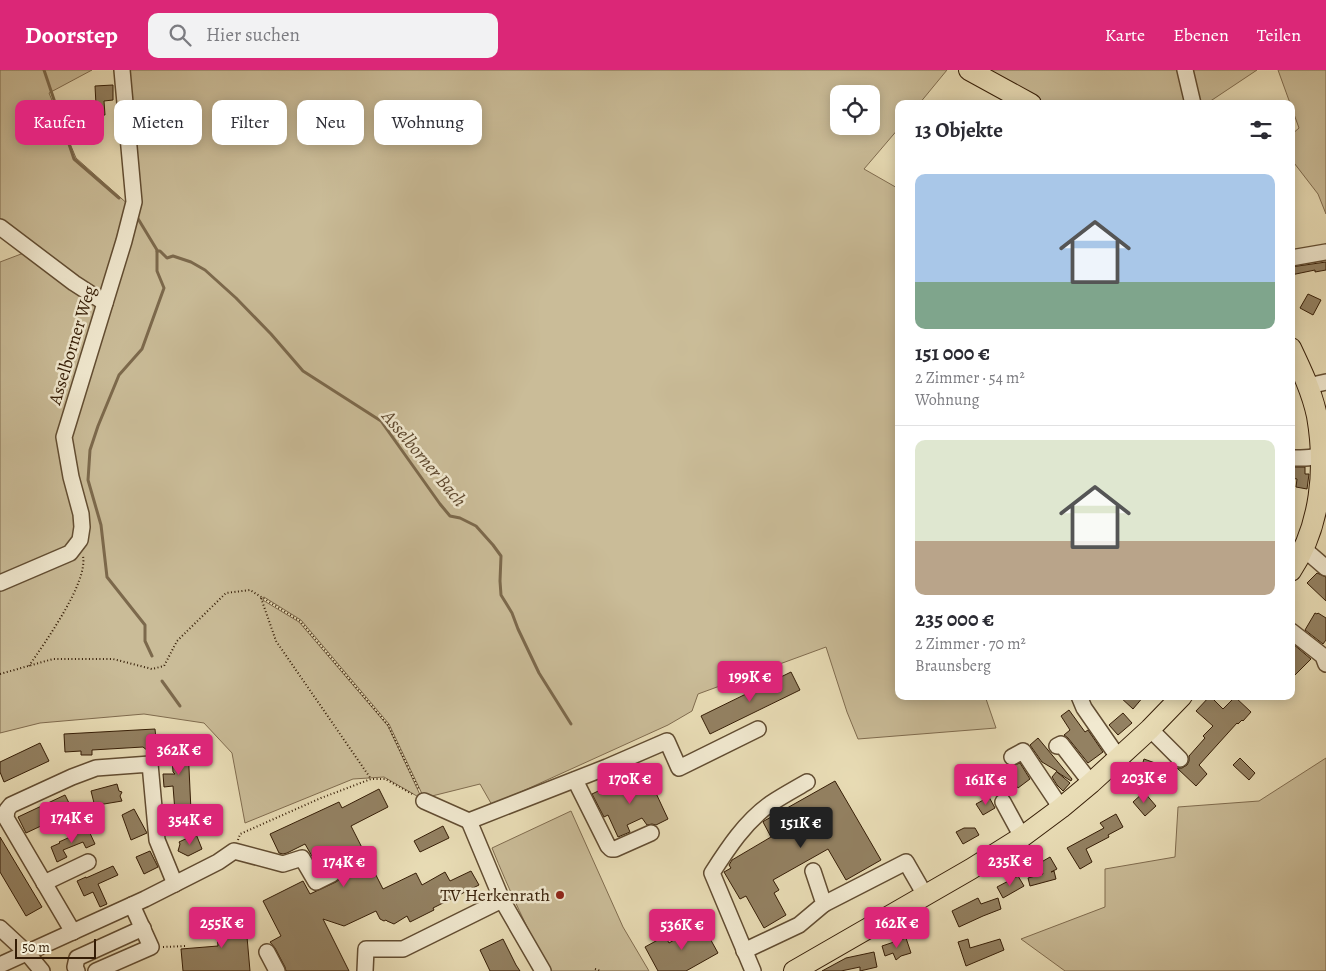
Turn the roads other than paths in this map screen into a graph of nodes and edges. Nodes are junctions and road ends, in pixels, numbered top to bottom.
1 (122, 70) edge
2 (969, 70) edge
3 (1186, 70) edge
4 (1023, 100) edge
5 (1192, 100) edge
6 (0, 227) edge
7 (1326, 252) edge
8 (1295, 257) edge
9 (105, 303) junction
10 (1295, 354) edge
11 (1317, 384) edge
12 (1324, 453) edge
13 (1295, 458) edge
14 (1304, 549) junction
15 (1295, 564) edge
16 (1326, 568) edge
17 (0, 583) edge
18 (1295, 634) edge
19 (1326, 664) edge
20 (1081, 700) edge
21 (1178, 700) edge
22 (758, 729) dead end
23 (1150, 729) junction
24 (1056, 746) dead end
25 (1012, 757) dead end
26 (1118, 757) junction
27 (1180, 759) dead end
28 (575, 780) junction
29 (807, 782) dead end
30 (1091, 783) junction
31 (424, 801) road end
32 (1003, 802) road end
33 (1061, 808) junction
34 (3, 811) edge
35 (469, 821) junction
36 (651, 834) dead end
37 (1022, 837) junction
38 (88, 862) dead end
39 (813, 871) dead end
40 (332, 874) dead end
41 (44, 883) junction
42 (175, 884) junction
43 (925, 895) junction
44 (502, 900) junction
45 (824, 904) junction
46 (132, 905) junction
47 (0, 928) edge
48 (142, 928) junction
49 (73, 932) junction
50 (744, 951) junction
51 (267, 952) dead end
52 (28, 953) junction
53 (0, 965) edge
54 (42, 971) edge
55 (77, 971) edge
56 (96, 971) edge
57 (277, 971) edge
58 (365, 971) edge
59 (543, 971) edge
60 (753, 971) edge
61 (794, 971) edge

1 - 9 street, Asselborner Weg
2 - 4 main road
3 - 5 street
6 - 9 street
7 - 8 street
9 - 17 street, Asselborner Weg
10 - 11 main road
11 - 12 main road
12 - 13 street
12 - 14 main road
14 - 15 main road
14 - 16 street
18 - 19 street
20 - 26 street
21 - 23 main road
22 - 28 street
23 - 26 main road
23 - 27 street
24 - 30 street
25 - 33 street
26 - 30 main road
28 - 35 street
28 - 36 street
29 - 50 street
30 - 33 main road
31 - 35 street
32 - 37 street
33 - 37 main road
34 - 41 street
34 - 42 street
35 - 44 street
37 - 43 main road
38 - 41 street
39 - 45 street
40 - 42 street
41 - 49 street
42 - 46 street
43 - 45 street
43 - 61 main road
44 - 58 street
44 - 59 street
45 - 50 street
46 - 48 street
46 - 49 street
47 - 52 street
48 - 55 street
48 - 56 street
49 - 52 street
50 - 60 street
51 - 57 street
52 - 53 street
52 - 54 street

